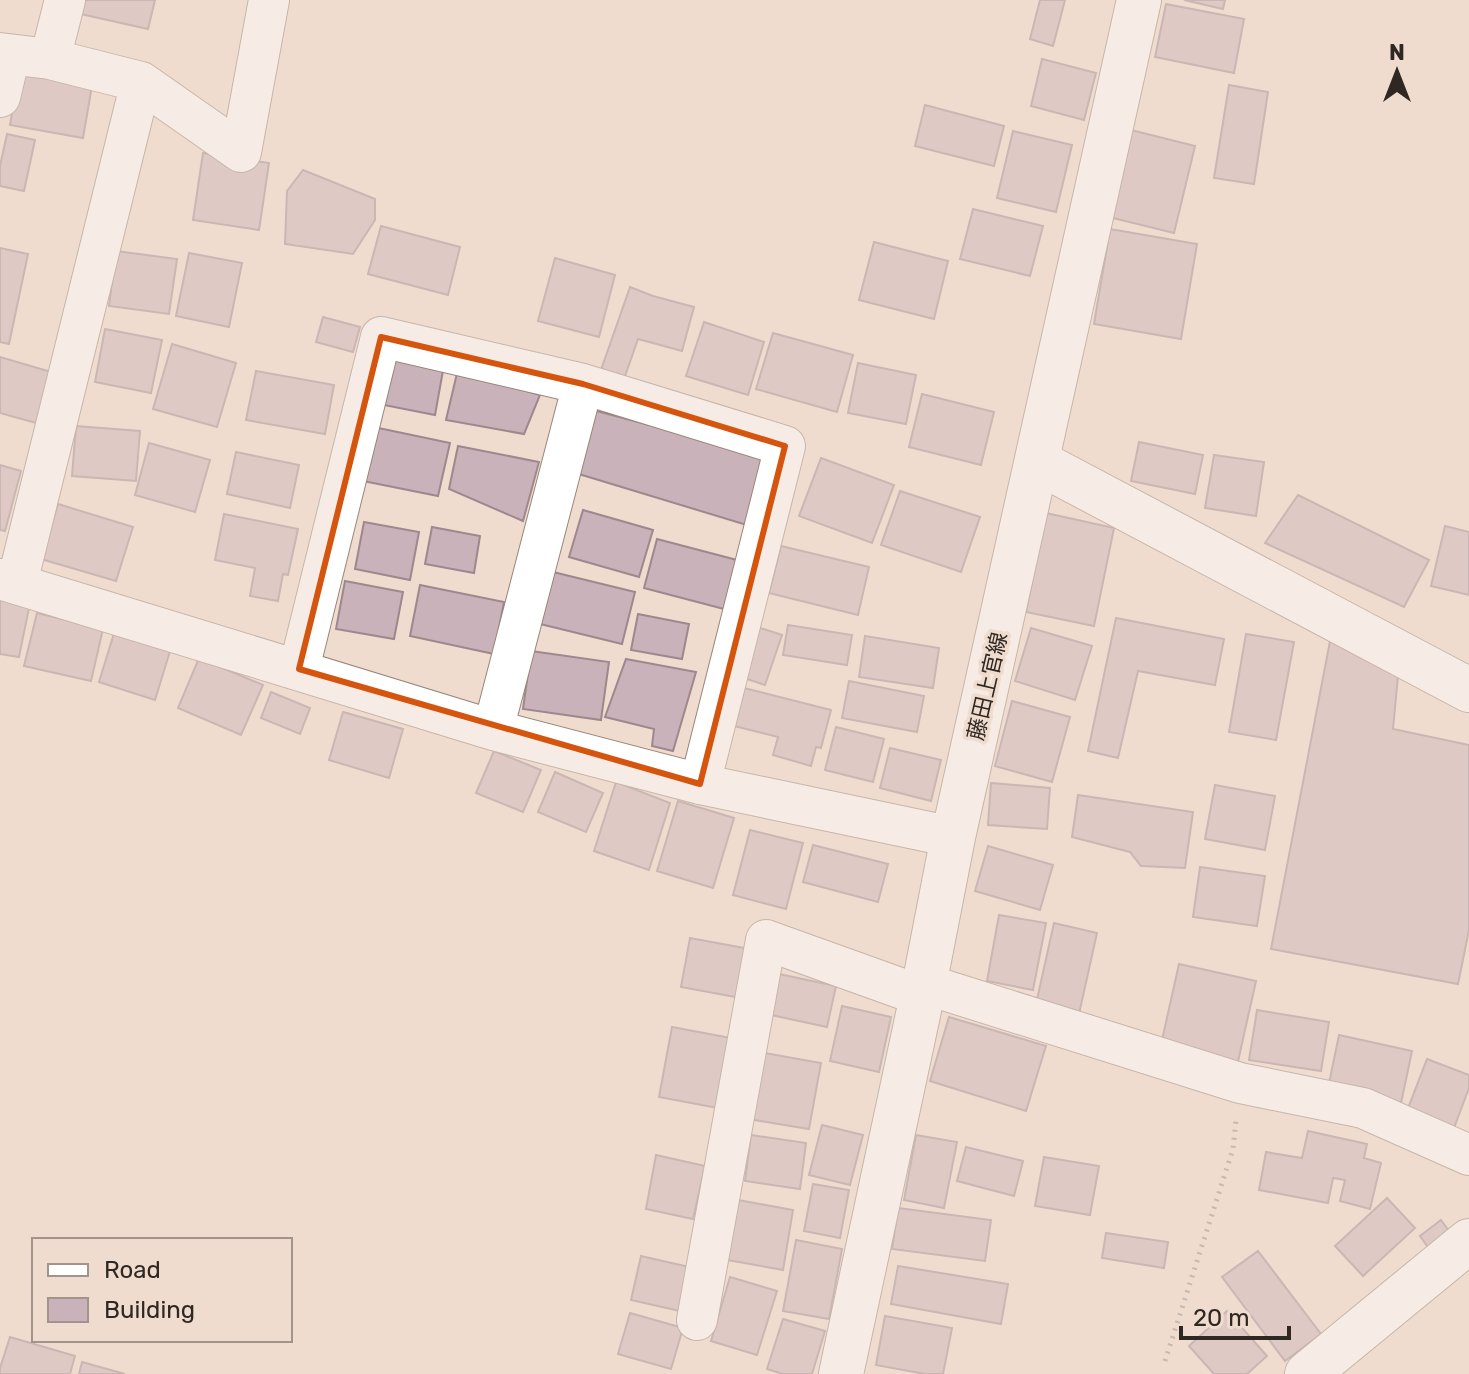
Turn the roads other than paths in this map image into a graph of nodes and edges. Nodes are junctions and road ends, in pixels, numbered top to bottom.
1 (65, 0) edge
2 (269, 0) edge
3 (1139, 0) edge
4 (5, 54) edge
5 (50, 59) junction
6 (141, 82) junction
7 (0, 97) edge
8 (583, 384) junction
9 (1038, 462) junction
10 (8, 581) edge
11 (299, 669) junction
12 (1469, 690) edge
13 (493, 730) junction
14 (700, 784) junction
15 (953, 837) junction
16 (924, 990) junction
17 (1469, 1155) edge
18 (1469, 1241) edge
19 (697, 1320) dead end
20 (841, 1374) edge
21 (1307, 1374) edge

1 - 5 street
2 - 6 street
3 - 9 main road, 藤田上官線
4 - 5 street
4 - 7 street
5 - 6 street
6 - 10 street
8 - 11 street
8 - 13 street
8 - 14 street
9 - 12 main road
9 - 15 main road, 藤田上官線
10 - 11 street
11 - 13 street
13 - 14 street
14 - 15 street
15 - 16 main road, 藤田上官線
16 - 17 street
16 - 19 street
16 - 20 main road, 藤田上官線
18 - 21 main road

